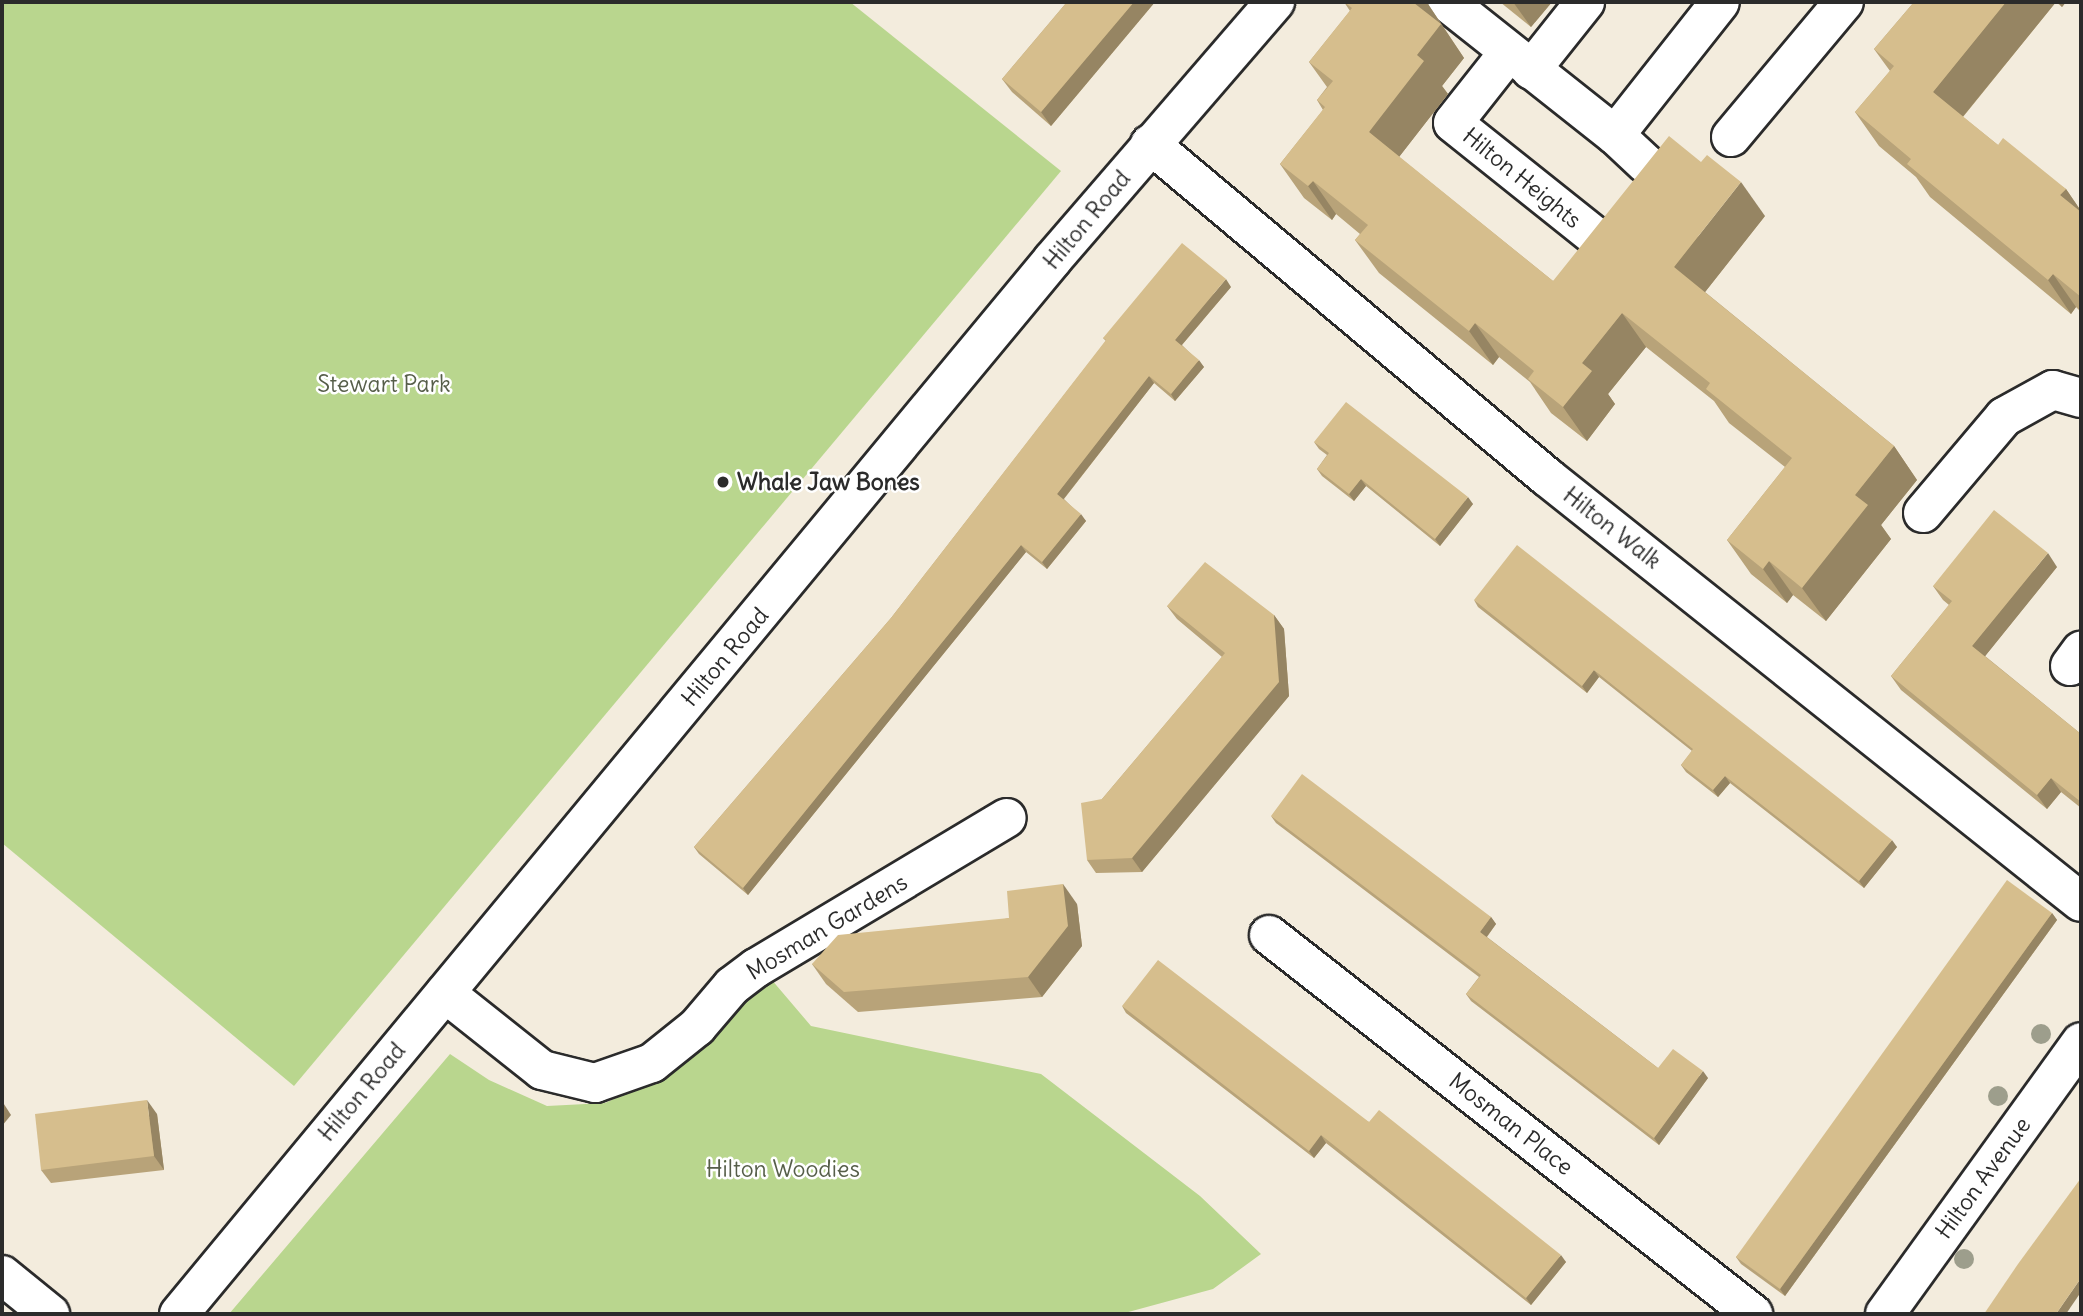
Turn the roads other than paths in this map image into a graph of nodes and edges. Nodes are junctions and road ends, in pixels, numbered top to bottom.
1 (1275, 2) edge
2 (1447, 2) edge
3 (1586, 2) edge
4 (1720, 2) edge
5 (1844, 2) edge
6 (1520, 61) junction
7 (1615, 135) junction
8 (1731, 138) dead end
9 (1150, 144) junction
10 (1646, 164) edge
11 (1596, 236) edge
12 (2081, 398) edge
13 (1923, 513) dead end
14 (1007, 818) dead end
15 (2081, 902) edge
16 (1269, 934) dead end
17 (445, 993) junction
18 (2081, 1042) edge
19 (2, 1275) edge
20 (50, 1314) edge
21 (179, 1314) edge
22 (1753, 1314) edge
23 (1885, 1314) edge

1 - 9 street, Hilton Road
2 - 6 street
3 - 6 street
4 - 7 street
5 - 8 street
6 - 7 street
6 - 11 street, Hilton Heights
7 - 10 street
9 - 15 street, Hilton Walk
9 - 17 street, Hilton Road
12 - 13 street
14 - 17 street, Mosman Gardens
16 - 22 street, Mosman Place
17 - 21 street, Hilton Road
18 - 23 street, Hilton Avenue
19 - 20 street

